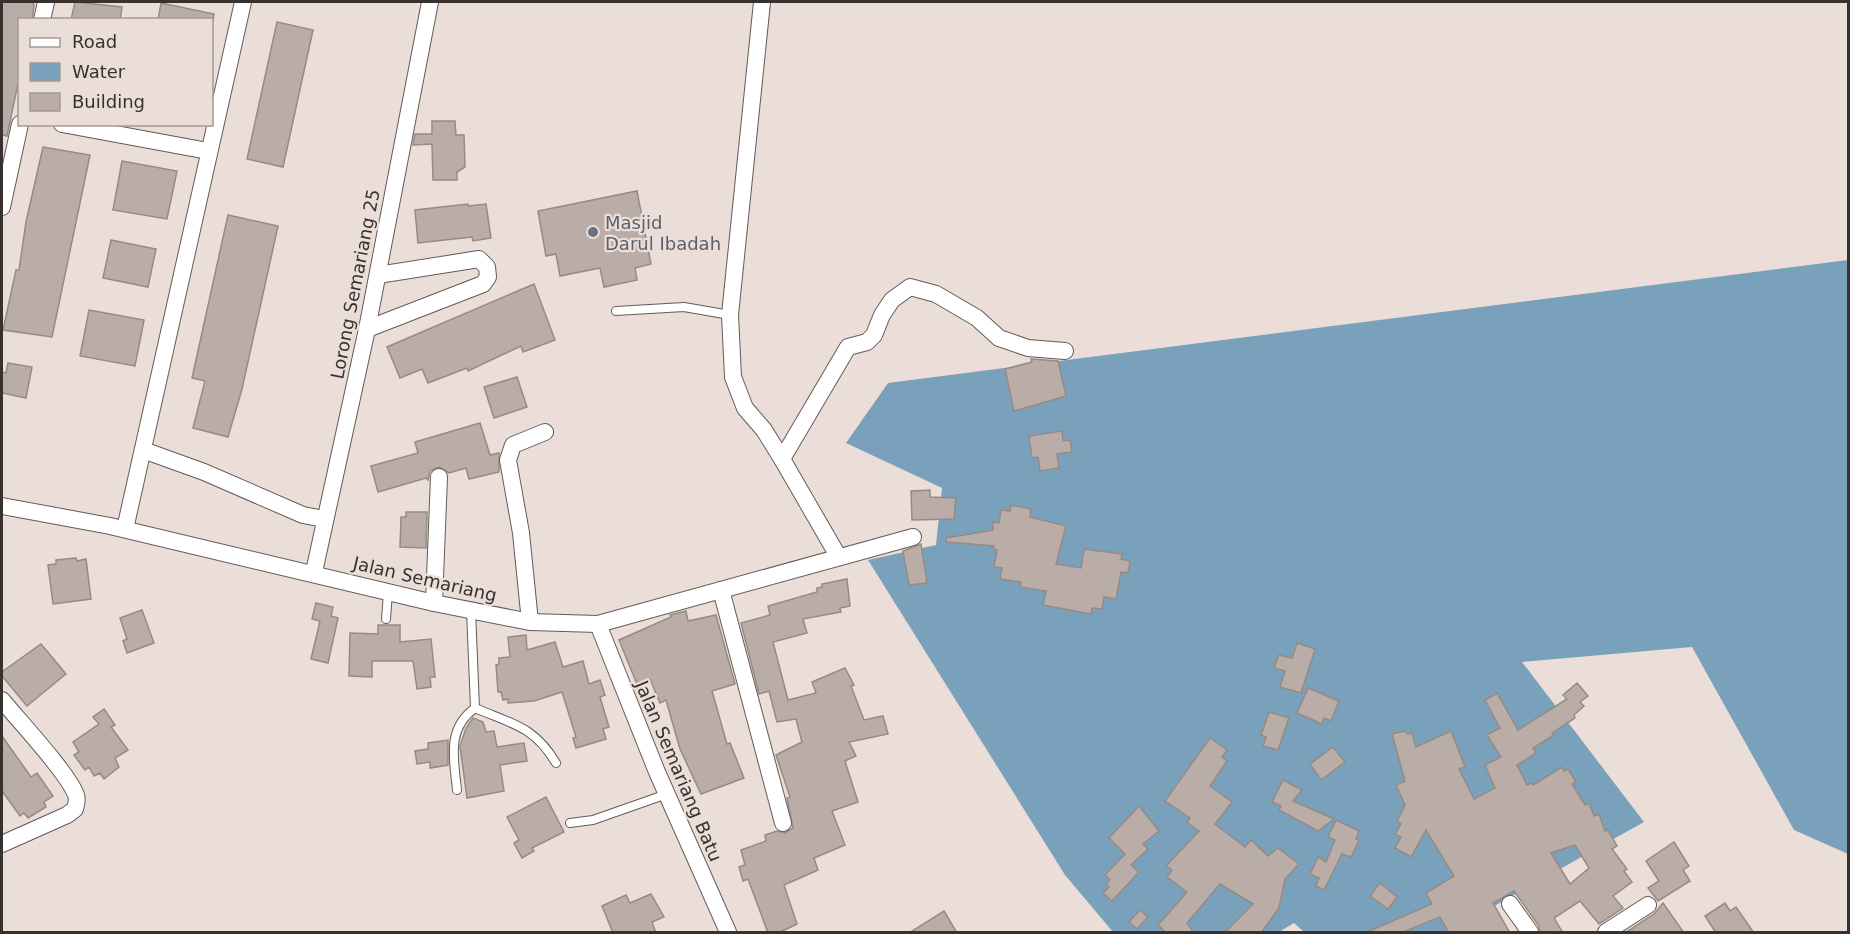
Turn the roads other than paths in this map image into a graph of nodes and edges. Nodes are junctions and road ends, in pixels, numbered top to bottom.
1 (46, 2) edge
2 (243, 2) edge
3 (430, 2) edge
4 (762, 2) edge
5 (42, 18) edge
6 (20, 126) edge
7 (72, 126) edge
8 (208, 152) junction
9 (2, 207) edge
10 (378, 275) junction
11 (616, 311) dead end
12 (730, 315) junction
13 (367, 329) junction
14 (1065, 351) dead end
15 (546, 432) dead end
16 (143, 450) junction
17 (782, 459) junction
18 (439, 477) dead end
19 (2, 506) edge
20 (324, 519) junction
21 (124, 529) junction
22 (914, 537) dead end
23 (838, 556) junction
24 (314, 572) junction
25 (721, 590) junction
26 (388, 591) junction
27 (434, 603) junction
28 (471, 610) junction
29 (386, 619) dead end
30 (530, 622) junction
31 (598, 624) junction
32 (2, 700) edge
33 (475, 708) junction
34 (556, 763) dead end
35 (457, 790) dead end
36 (667, 794) junction
37 (570, 823) dead end
38 (783, 823) dead end
39 (2, 844) edge
40 (1510, 904) dead end
41 (1648, 905) dead end
42 (728, 933) edge
43 (1530, 933) edge
44 (1606, 933) edge

1 - 5 street
2 - 8 street
3 - 10 street, Lorong Semariang 25
4 - 12 street
6 - 9 street
7 - 8 street
8 - 16 street
10 - 13 street, Lorong Semariang 25
10 - 13 street
11 - 12 lane
12 - 17 street
13 - 20 street, Lorong Semariang 25
14 - 17 street
15 - 30 street
16 - 20 street
16 - 21 street
17 - 23 street
18 - 27 street
19 - 21 street, Jalan Semariang
20 - 24 street, Lorong Semariang 25
21 - 24 street, Jalan Semariang
22 - 23 street, Jalan Semariang
23 - 25 street, Jalan Semariang
24 - 26 street, Jalan Semariang
25 - 31 street, Jalan Semariang
25 - 38 street
26 - 27 street, Jalan Semariang
26 - 29 lane
27 - 28 street, Jalan Semariang
28 - 30 street, Jalan Semariang
28 - 33 lane
30 - 31 street, Jalan Semariang
31 - 36 street, Jalan Semariang Batu
32 - 39 street
33 - 34 lane
33 - 35 lane
36 - 37 lane
36 - 42 street, Jalan Semariang Batu
40 - 43 street
41 - 44 street

